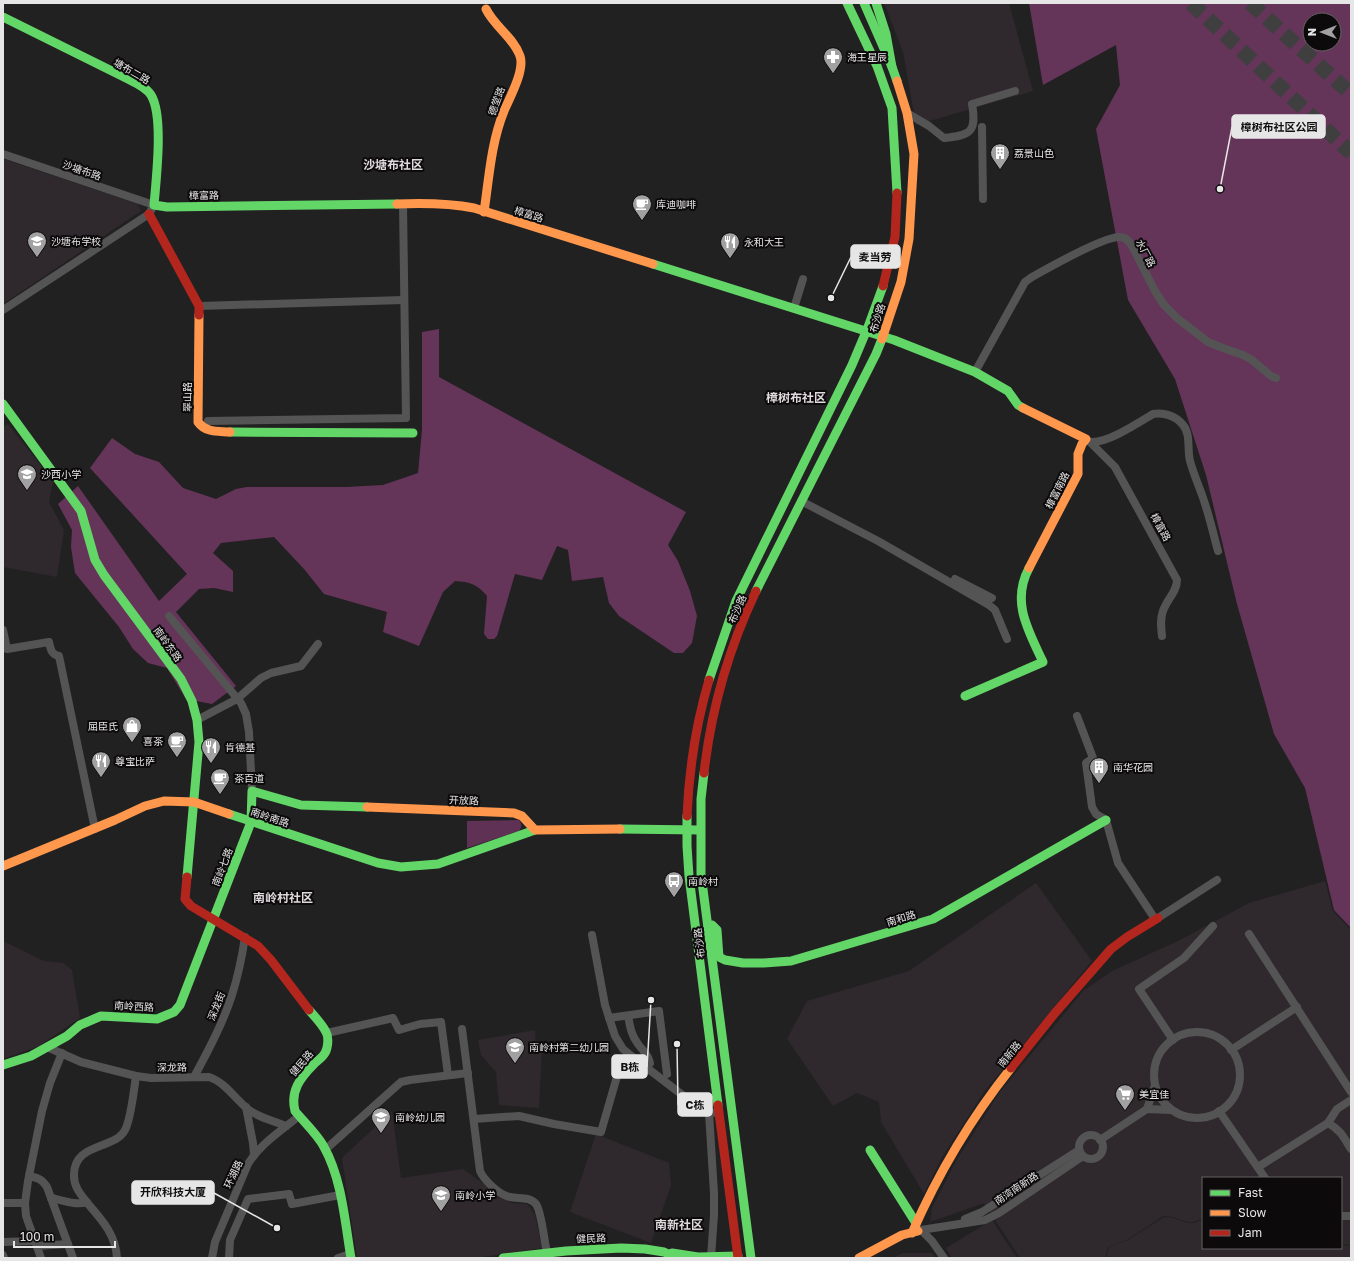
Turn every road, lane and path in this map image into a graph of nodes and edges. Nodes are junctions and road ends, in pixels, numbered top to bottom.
1 (847, 3) edge
2 (864, 3) edge
3 (876, 3) edge
4 (486, 9) dead end
5 (3, 17) edge
6 (892, 67) junction
7 (1015, 91) dead end
8 (908, 113) junction
9 (982, 127) dead end
10 (3, 154) edge
11 (983, 200) dead end
12 (403, 204) junction
13 (154, 205) junction
14 (484, 212) junction
15 (149, 214) junction
16 (802, 279) dead end
17 (886, 280) junction
18 (900, 282) junction
19 (404, 300) junction
20 (198, 306) junction
21 (794, 308) junction
22 (3, 310) edge
23 (867, 331) junction
24 (883, 336) junction
25 (976, 372) junction
26 (1276, 378) dead end
27 (3, 404) edge
28 (208, 421) dead end
29 (413, 433) dead end
30 (1088, 441) junction
31 (802, 499) junction
32 (1218, 551) dead end
33 (992, 598) dead end
34 (169, 616) dead end
35 (3, 630) edge
36 (1162, 636) dead end
37 (1008, 639) dead end
38 (318, 644) dead end
39 (966, 696) dead end
40 (238, 699) junction
41 (1077, 716) dead end
42 (197, 720) junction
43 (252, 791) junction
44 (194, 802) junction
45 (1106, 820) junction
46 (251, 822) junction
47 (95, 829) junction
48 (535, 830) junction
49 (686, 830) junction
50 (700, 830) junction
51 (3, 866) edge
52 (1218, 880) dead end
53 (1157, 918) junction
54 (213, 919) junction
55 (708, 926) junction
56 (1213, 926) dead end
57 (1249, 934) dead end
58 (592, 935) dead end
59 (245, 937) junction
60 (1297, 1006) junction
61 (628, 1016) junction
62 (609, 1018) junction
63 (462, 1029) dead end
64 (327, 1033) junction
65 (1173, 1040) junction
66 (47, 1047) junction
67 (1231, 1050) junction
68 (62, 1053) junction
69 (634, 1058) junction
70 (650, 1063) dead end
71 (3, 1065) edge
72 (468, 1073) junction
73 (667, 1074) dead end
74 (448, 1075) junction
75 (136, 1076) junction
76 (194, 1077) junction
77 (1155, 1085) junction
78 (1351, 1092) edge
79 (1351, 1100) edge
80 (246, 1108) junction
81 (1147, 1109) junction
82 (1172, 1110) junction
83 (1219, 1111) junction
84 (719, 1112) junction
85 (709, 1113) junction
86 (299, 1116) junction
87 (474, 1119) junction
88 (1328, 1123) junction
89 (286, 1126) junction
90 (1100, 1140) junction
91 (326, 1149) junction
92 (1351, 1149) edge
93 (870, 1150) dead end
94 (1081, 1153) junction
95 (254, 1155) junction
96 (1258, 1167) junction
97 (29, 1176) junction
98 (1264, 1177) edge
99 (340, 1195) junction
100 (51, 1198) junction
101 (87, 1202) junction
102 (3, 1203) edge
103 (25, 1203) junction
104 (919, 1226) junction
105 (3, 1242) edge
106 (36, 1244) junction
107 (68, 1244) junction
108 (547, 1253) junction
109 (351, 1256) edge
110 (675, 1256) edge
111 (526, 1257) edge
112 (711, 1257) junction
113 (738, 1257) edge
114 (41, 1258) edge
115 (73, 1258) edge
116 (117, 1258) edge
117 (212, 1258) edge
118 (229, 1258) edge
119 (338, 1258) edge
120 (503, 1258) edge
121 (751, 1258) edge
122 (859, 1258) edge
123 (944, 1258) edge

1 - 17 main road, 布沙路
2 - 6 main road, 布沙路
3 - 6 main road
4 - 14 main road, 德堂路
5 - 13 main road, 塘布二路
6 - 8 main road, 布沙路
7 - 8 street
8 - 18 main road, 布沙路
9 - 11 street
10 - 13 street, 沙塘布路
12 - 13 main road, 樟富路
12 - 14 main road, 樟富路
12 - 19 street
13 - 15 street
14 - 21 main road, 樟富路
15 - 20 main road, 翠山路
15 - 22 street
16 - 21 street
17 - 18 main road
17 - 23 main road, 布沙路
18 - 24 main road, 布沙路
19 - 20 street
19 - 28 street
20 - 29 main road, 翠山路
21 - 23 main road, 樟富路
23 - 24 main road, 樟富路
23 - 49 main road, 布沙路
24 - 25 main road
24 - 31 main road, 布沙路
25 - 26 street, 水厂路
25 - 30 main road
27 - 42 main road, 南岭东路
30 - 32 street
30 - 36 street, 樟富路
30 - 39 main road, 樟富南路
31 - 33 street
31 - 37 street
31 - 50 main road, 布沙路
34 - 40 street
35 - 47 street
38 - 40 street
40 - 42 street
40 - 43 street
41 - 45 street
42 - 44 main road, 南岭东路
43 - 46 main road
43 - 48 main road, 开放路
44 - 46 main road, 南岭南路
44 - 47 main road, 南岭南路
44 - 54 main road, 南岭东路
45 - 53 street
45 - 55 main road, 南和路
46 - 48 main road, 南岭南路
46 - 54 main road, 南岭七路
47 - 51 main road, 南岭南路
48 - 49 main road
49 - 50 main road
49 - 84 main road, 布沙路
50 - 55 main road, 布沙路
52 - 53 street
53 - 104 main road, 南新路
54 - 59 main road
54 - 66 main road, 南岭西路
55 - 121 main road, 布沙路
56 - 65 street
57 - 60 street
58 - 62 street
59 - 64 main road
59 - 76 street, 深龙街
60 - 67 street
60 - 78 street
61 - 62 street
61 - 70 street
61 - 73 street
62 - 69 street
63 - 72 street
64 - 74 street
64 - 86 main road, 健民路
65 - 67 street
65 - 77 street
66 - 68 street, 深龙路
66 - 71 main road, 南岭西路
67 - 83 street
68 - 75 street, 深龙路
68 - 97 street
69 - 85 street
69 - 87 street
72 - 74 street
72 - 87 street
74 - 91 street
75 - 76 street, 深龙路
75 - 101 street
76 - 80 street, 深龙路
77 - 81 street
77 - 82 street
79 - 88 street
80 - 89 street, 深龙路
80 - 95 street
81 - 82 street
81 - 90 street
82 - 83 street
83 - 96 street
84 - 85 street
84 - 113 main road, 布沙路
85 - 112 street
86 - 89 street, 环湖路
86 - 91 main road, 健民路
87 - 108 street
88 - 92 street
88 - 96 street
89 - 95 street, 环湖路
90 - 94 street
90 - 94 street
91 - 99 main road, 健民路
93 - 104 main road
94 - 104 street, 南湾南新路
95 - 117 street, 环湖路
96 - 98 street
97 - 100 street
97 - 103 street
99 - 109 main road, 健民路
99 - 118 street
100 - 101 street
100 - 107 street
101 - 116 street
102 - 103 street
103 - 106 street
104 - 122 main road, 南湾南新路
104 - 123 street
105 - 106 street
106 - 107 street
106 - 114 street
107 - 115 street
108 - 110 main road, 健民路
108 - 111 main road, 健民路
109 - 119 street
110 - 112 main road, 健民路
111 - 120 main road, 健民路
112 - 113 main road, 健民路

